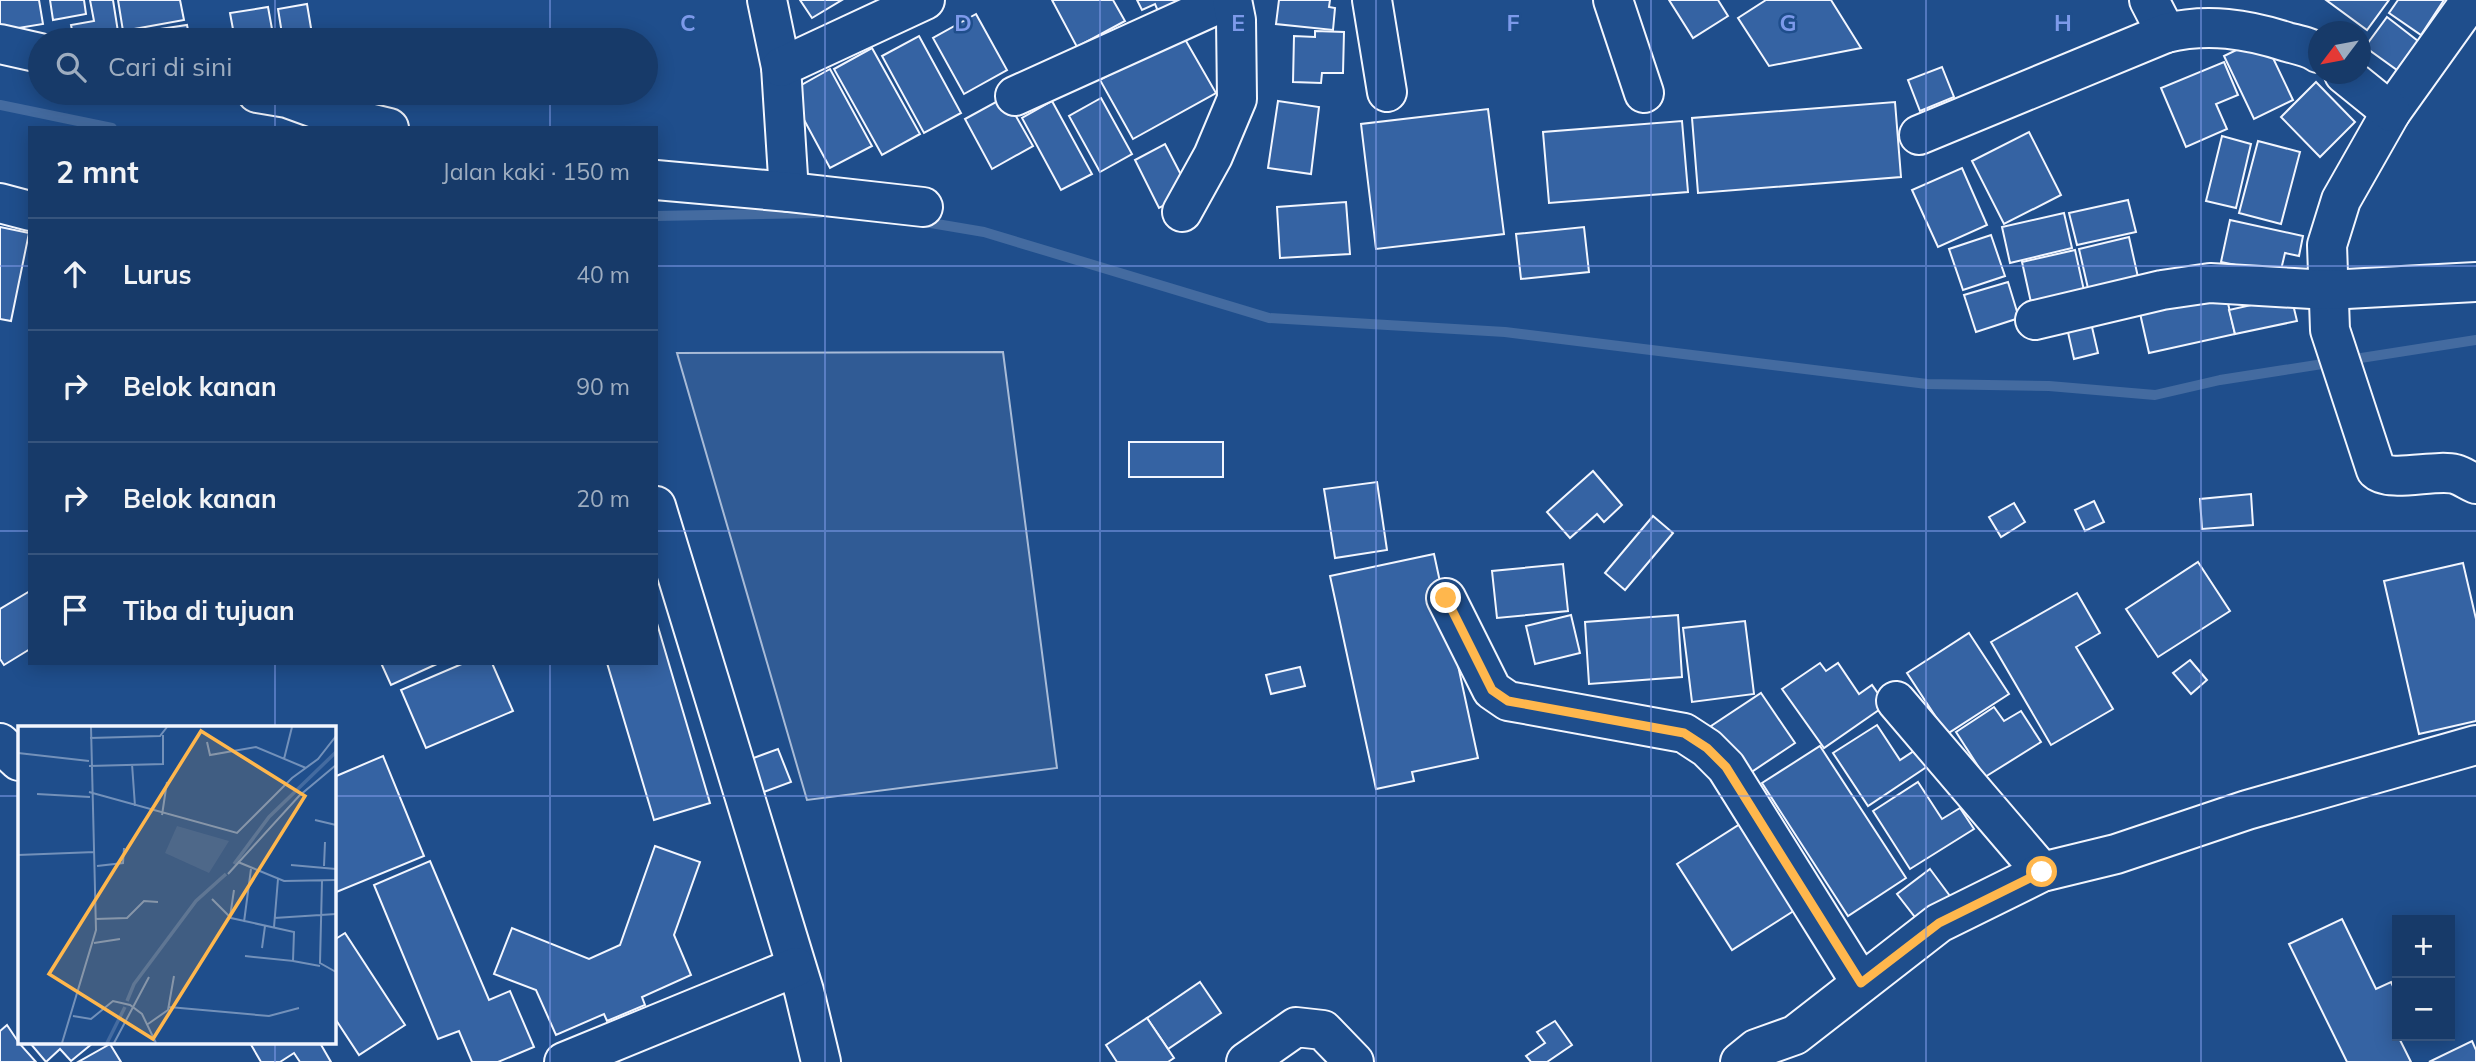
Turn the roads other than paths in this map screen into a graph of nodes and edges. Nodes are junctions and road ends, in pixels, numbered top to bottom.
1 (768, 0) edge
2 (925, 0) edge
3 (1227, 0) edge
4 (1232, 0) edge
5 (1372, 0) edge
6 (1613, 0) edge
7 (2471, 0) edge
8 (2158, 16) edge
9 (0, 44) edge
10 (2308, 49) edge
11 (28, 50) edge
12 (781, 67) junction
13 (2357, 84) edge
14 (1387, 92) dead end
15 (1644, 93) dead end
16 (1015, 96) dead end
17 (307, 105) edge
18 (2391, 111) junction
19 (381, 126) edge
20 (1919, 135) dead end
21 (658, 180) edge
22 (789, 192) junction
23 (0, 203) edge
24 (923, 207) dead end
25 (28, 210) edge
26 (1182, 212) dead end
27 (2476, 282) edge
28 (2328, 290) junction
29 (2035, 320) dead end
30 (2476, 484) edge
31 (658, 513) edge
32 (1446, 598) dead end
33 (1896, 701) dead end
34 (0, 743) edge
35 (2476, 746) edge
36 (18, 760) edge
37 (2042, 872) junction
38 (796, 967) junction
39 (1861, 983) junction
40 (1748, 1055) edge
41 (564, 1062) edge
42 (821, 1062) edge
43 (1246, 1062) edge
44 (1354, 1062) edge

1 - 12 street
2 - 12 street
3 - 16 street
4 - 26 street
5 - 14 street
6 - 15 street
7 - 18 street
8 - 10 street
8 - 20 street
9 - 11 street
12 - 22 street
13 - 18 street
17 - 19 street
18 - 28 street
21 - 22 street
22 - 24 street
23 - 25 street
27 - 28 street
28 - 29 street
28 - 30 street
31 - 38 street
32 - 39 street
33 - 37 street
34 - 36 street
35 - 37 street
37 - 39 street
38 - 41 street
38 - 42 street
39 - 40 street
43 - 44 street

